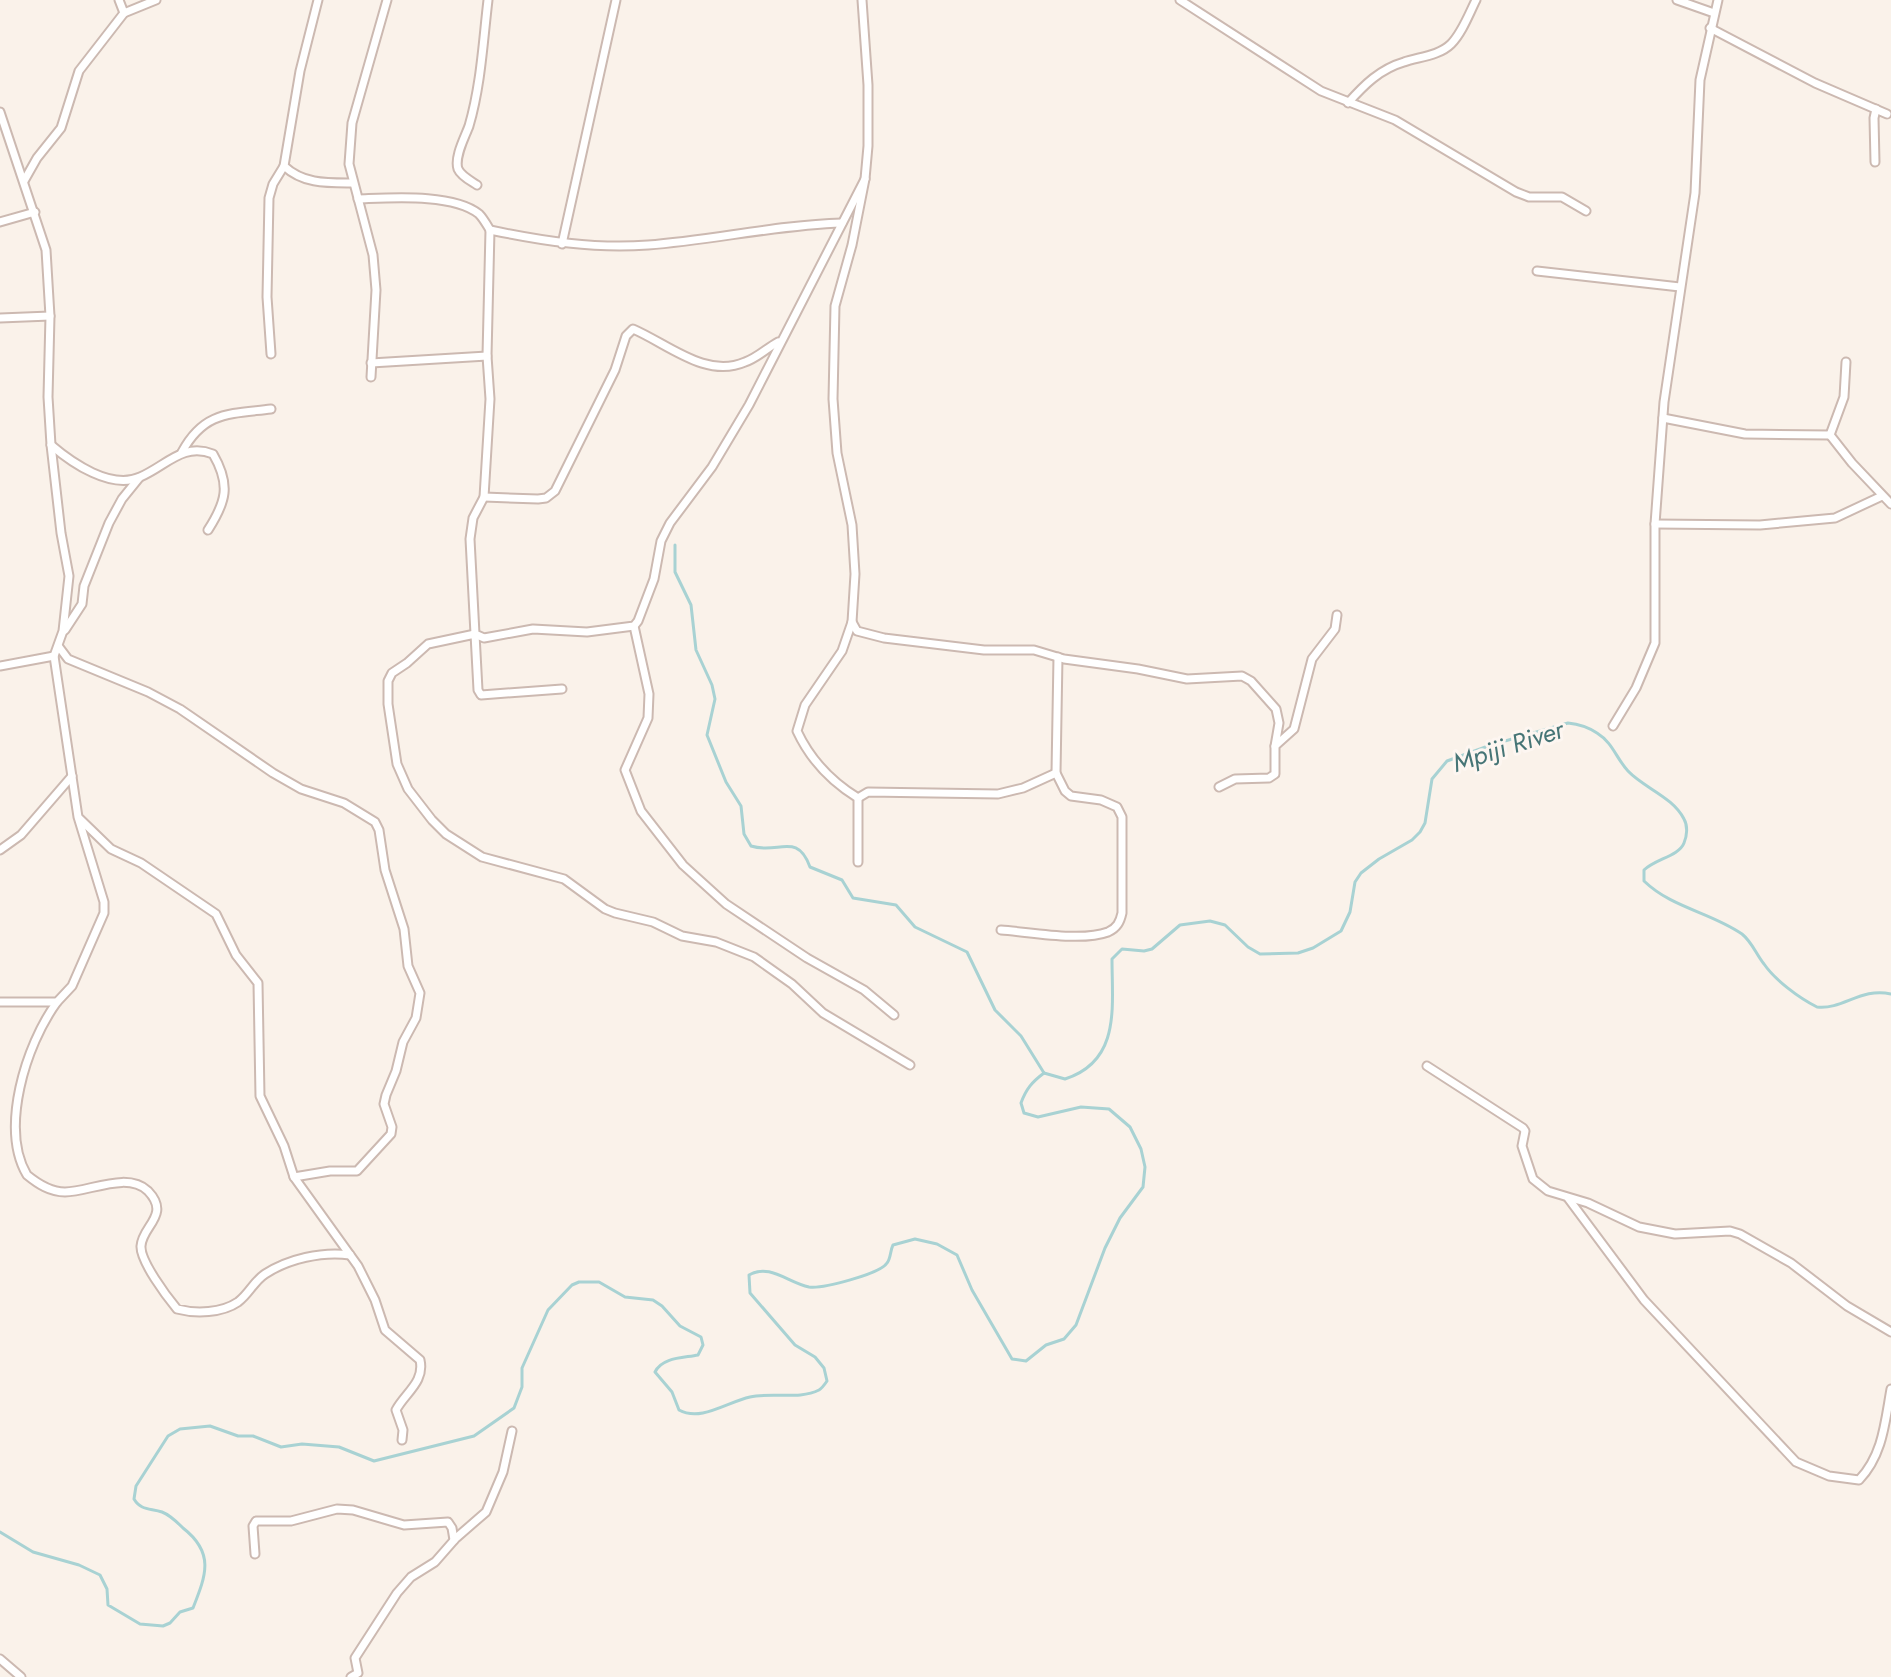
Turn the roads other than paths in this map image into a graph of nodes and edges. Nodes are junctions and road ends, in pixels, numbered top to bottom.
1 (119, 0) edge
2 (156, 0) edge
3 (318, 0) edge
4 (387, 0) edge
5 (488, 0) edge
6 (616, 0) edge
7 (862, 0) edge
8 (1180, 0) edge
9 (1476, 0) edge
10 (1677, 0) edge
11 (1718, 0) edge
12 (124, 13) junction
13 (1714, 13) junction
14 (1710, 28) junction
15 (1348, 103) junction
16 (1876, 109) junction
17 (0, 112) edge
18 (1887, 114) dead end
19 (1875, 162) dead end
20 (284, 166) junction
21 (865, 179) junction
22 (24, 181) junction
23 (352, 183) junction
24 (477, 185) dead end
25 (358, 199) junction
26 (1586, 211) dead end
27 (35, 212) junction
28 (0, 222) edge
29 (842, 223) junction
30 (490, 230) junction
31 (562, 244) junction
32 (1537, 271) dead end
33 (1680, 287) junction
34 (50, 316) junction
35 (0, 318) edge
36 (780, 340) junction
37 (271, 354) dead end
38 (487, 356) junction
39 (1846, 362) dead end
40 (371, 363) junction
41 (371, 377) dead end
42 (271, 409) dead end
43 (1663, 418) junction
44 (1830, 435) junction
45 (51, 445) junction
46 (182, 452) junction
47 (139, 478) junction
48 (1882, 496) junction
49 (484, 497) junction
50 (1891, 504) edge
51 (1655, 524) junction
52 (208, 530) dead end
53 (1337, 615) dead end
54 (852, 622) junction
55 (634, 626) junction
56 (63, 631) junction
57 (475, 634) junction
58 (59, 647) junction
59 (54, 656) junction
60 (1058, 657) junction
61 (0, 666) edge
62 (562, 689) dead end
63 (1613, 726) dead end
64 (1275, 746) junction
65 (1056, 773) junction
66 (72, 776) junction
67 (1219, 787) dead end
68 (858, 798) junction
69 (78, 817) junction
70 (0, 850) edge
71 (858, 862) dead end
72 (1001, 930) dead end
73 (0, 1002) edge
74 (57, 1002) junction
75 (894, 1015) dead end
76 (910, 1065) dead end
77 (1427, 1066) dead end
78 (13, 1077) dead end
79 (8, 1153) dead end
80 (294, 1177) junction
81 (1568, 1198) junction
82 (350, 1255) junction
83 (1891, 1332) edge
84 (1891, 1389) edge
85 (512, 1431) dead end
86 (402, 1440) dead end
87 (454, 1540) junction
88 (255, 1554) dead end
89 (0, 1659) edge
90 (21, 1677) edge
91 (351, 1677) edge

1 - 12 street
2 - 12 street
3 - 20 street
4 - 23 street
5 - 24 street
6 - 31 street
7 - 21 street
8 - 15 street
9 - 15 street
10 - 13 street
11 - 13 street
12 - 22 street
13 - 14 street
14 - 16 street
14 - 33 street
15 - 26 street
16 - 18 street
16 - 19 street
17 - 22 street
20 - 23 street
20 - 37 street
21 - 29 street
21 - 54 street
22 - 27 street
23 - 25 street
25 - 30 street
25 - 40 street
27 - 28 street
27 - 34 street
29 - 31 street
29 - 36 street
30 - 31 street
30 - 38 street
32 - 33 street
33 - 43 street
34 - 35 street
34 - 45 street
36 - 49 street
36 - 55 street
38 - 40 street
38 - 49 street
39 - 44 street
40 - 41 street
42 - 46 street
43 - 44 street
43 - 51 street
44 - 48 street
45 - 47 street
45 - 56 street
46 - 47 street
46 - 52 street
47 - 56 street
48 - 50 street
48 - 51 street
49 - 57 street
51 - 63 street
53 - 64 street
54 - 60 street
54 - 68 street
55 - 57 street
55 - 75 street
56 - 58 street
57 - 62 street
57 - 76 street
58 - 59 street
58 - 80 street
59 - 61 street
59 - 66 street
60 - 64 street
60 - 65 street
64 - 67 street
65 - 68 street
65 - 72 street
66 - 69 street
66 - 70 street
68 - 71 street
69 - 74 street
69 - 80 street
73 - 74 street
74 - 78 street
77 - 81 street
79 - 82 street
80 - 82 street
81 - 83 street
81 - 84 street
82 - 86 street
85 - 87 street
87 - 88 street
87 - 91 street
89 - 90 street

